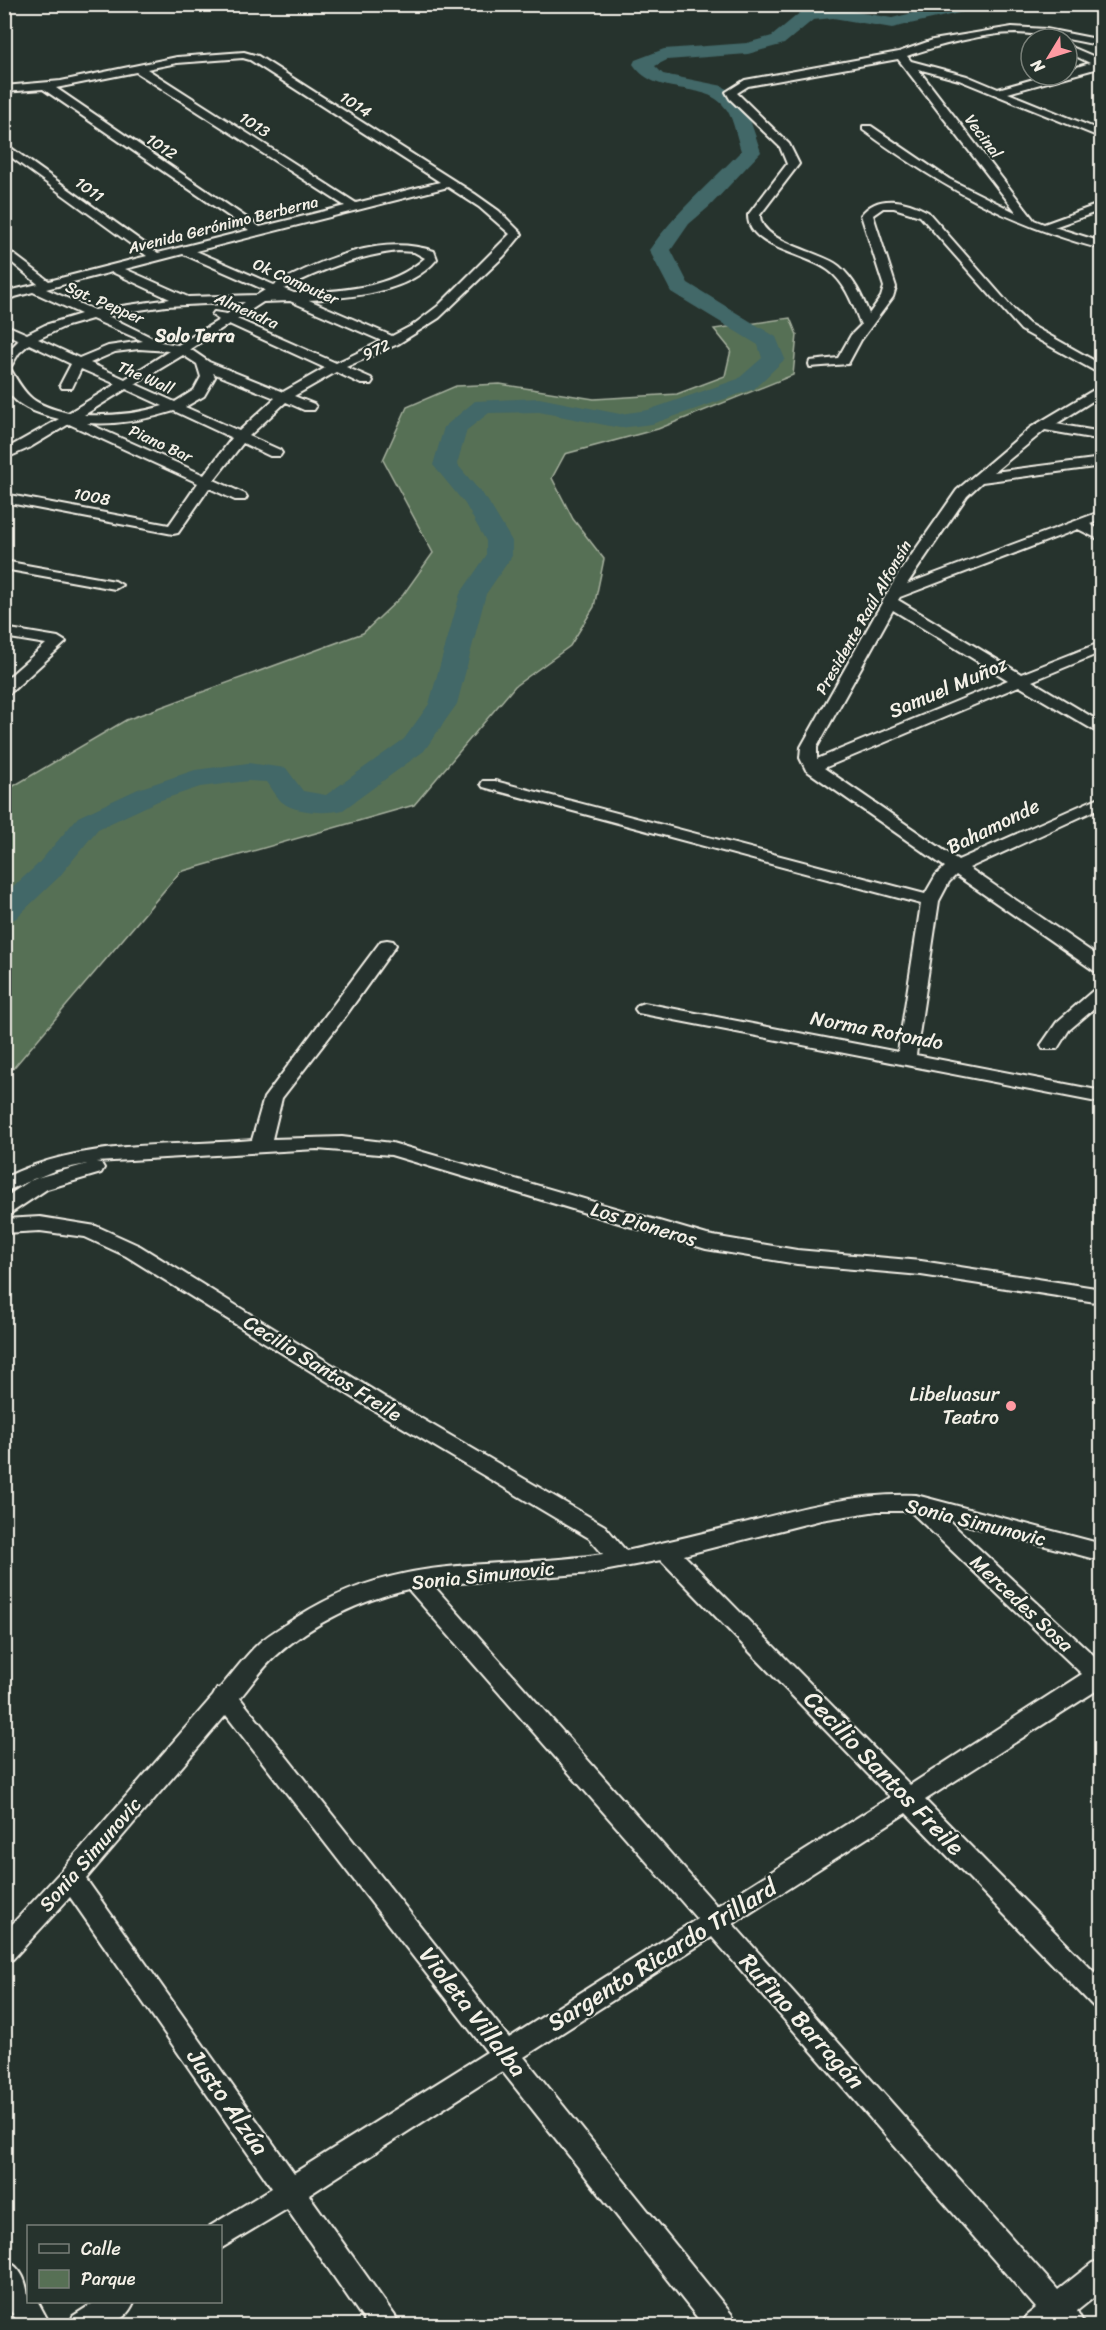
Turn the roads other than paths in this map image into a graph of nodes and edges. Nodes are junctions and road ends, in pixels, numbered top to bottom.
1 (1019, 31) edge
2 (1079, 40) edge
3 (1101, 43) edge
4 (1079, 54) edge
5 (901, 55) junction
6 (909, 64) junction
7 (1101, 64) edge
8 (137, 68) junction
9 (1079, 70) edge
10 (973, 82) junction
11 (46, 86) junction
12 (1019, 86) edge
13 (4, 89) edge
14 (928, 89) junction
15 (998, 92) junction
16 (867, 128) dead end
17 (1099, 132) edge
18 (4, 146) edge
19 (444, 180) junction
20 (344, 201) junction
21 (1101, 206) edge
22 (356, 208) junction
23 (1030, 223) junction
24 (254, 229) junction
25 (1047, 229) junction
26 (1101, 246) edge
27 (4, 250) edge
28 (186, 250) junction
29 (152, 254) junction
30 (114, 269) junction
31 (40, 284) junction
32 (4, 287) edge
33 (274, 289) junction
34 (4, 296) edge
35 (291, 296) junction
36 (262, 297) junction
37 (186, 301) junction
38 (93, 314) junction
39 (227, 320) junction
40 (868, 325) junction
41 (4, 328) edge
42 (28, 339) junction
43 (393, 341) junction
44 (163, 346) junction
45 (180, 349) junction
46 (79, 363) junction
47 (203, 364) junction
48 (815, 364) dead end
49 (336, 367) junction
50 (4, 368) edge
51 (1101, 371) edge
52 (366, 381) dead end
53 (67, 385) dead end
54 (124, 385) junction
55 (1101, 389) edge
56 (10, 391) edge
57 (284, 397) junction
58 (174, 407) junction
59 (309, 407) dead end
60 (67, 419) junction
61 (1044, 426) junction
62 (240, 435) junction
63 (1101, 436) edge
64 (275, 453) dead end
65 (4, 455) edge
66 (1101, 462) edge
67 (978, 478) junction
68 (205, 483) junction
69 (240, 497) dead end
70 (4, 498) edge
71 (1101, 515) edge
72 (1079, 524) junction
73 (173, 530) joint
74 (1101, 537) edge
75 (4, 565) edge
76 (115, 585) dead end
77 (893, 598) junction
78 (4, 632) edge
79 (1101, 646) edge
80 (1021, 680) junction
81 (4, 690) edge
82 (1101, 730) edge
83 (812, 767) junction
84 (489, 784) dead end
85 (1101, 801) edge
86 (954, 868) junction
87 (930, 901) junction
88 (387, 945) dead end
89 (1101, 968) edge
90 (1101, 992) edge
91 (644, 1009) dead end
92 (1050, 1045) dead end
93 (906, 1058) junction
94 (1101, 1097) edge
95 (261, 1144) junction
96 (191, 1151) junction
97 (4, 1186) edge
98 (4, 1208) edge
99 (4, 1227) edge
100 (1101, 1296) edge
101 (916, 1503) junction
102 (665, 1550) junction
103 (1101, 1552) edge
104 (621, 1560) junction
105 (415, 1581) junction
106 (1100, 1675) edge
107 (225, 1696) junction
108 (909, 1798) junction
109 (71, 1878) junction
110 (714, 1922) junction
111 (4, 1951) edge
112 (1101, 1998) edge
113 (505, 2054) junction
114 (290, 2190) junction
115 (222, 2235) edge
116 (4, 2273) edge
117 (1101, 2273) edge
118 (117, 2303) edge
119 (1054, 2320) edge
120 (37, 2325) edge
121 (83, 2325) edge
122 (385, 2325) edge
123 (723, 2325) edge

1 - 5 street
2 - 3 street
4 - 7 street
5 - 6 street, Vecinal
5 - 40 street
6 - 10 street
6 - 14 street, Vecinal
7 - 9 street
8 - 11 street
8 - 19 street, 1014
8 - 20 street, 1013
10 - 14 street
10 - 15 street
11 - 13 street
11 - 24 street, 1012
12 - 15 street
14 - 23 street, Vecinal
15 - 17 street
16 - 23 street
18 - 29 street, 1011
19 - 20 street, Avenida Gerónimo Berberna
19 - 22 street, Avenida Gerónimo Berberna
19 - 43 street, 972
20 - 22 street, 1013
20 - 24 street, Avenida Gerónimo Berberna
21 - 25 street
22 - 24 street, Avenida Gerónimo Berberna
23 - 25 street
24 - 28 street, Avenida Gerónimo Berberna
24 - 29 street, Avenida Gerónimo Berberna
25 - 26 street
27 - 31 street, Sgt. Pepper
28 - 29 street, Avenida Gerónimo Berberna
28 - 33 street, Ok Computer
29 - 30 street, Avenida Gerónimo Berberna
29 - 31 street, Avenida Gerónimo Berberna
30 - 31 street, Avenida Gerónimo Berberna
30 - 37 street, Almendra
31 - 32 street, Avenida Gerónimo Berberna
31 - 34 street, Avenida Gerónimo Berberna
31 - 38 street, Sgt. Pepper
33 - 35 street, Ok Computer
33 - 35 street
33 - 36 street
35 - 36 street
35 - 43 street, Ok Computer
36 - 37 street
36 - 39 street
37 - 38 street
37 - 39 street, Almendra
38 - 42 street
38 - 44 street, Sgt. Pepper
39 - 45 street
39 - 49 street, Almendra
40 - 48 street
40 - 51 street
41 - 42 street, The Wall
42 - 46 street, The Wall
42 - 50 street
43 - 49 street, 972
44 - 45 street
44 - 46 street
45 - 47 street
45 - 54 street
46 - 53 street
46 - 54 street, The Wall
47 - 57 street
47 - 58 street
49 - 52 street, Almendra
49 - 57 street, 972
50 - 56 street
54 - 58 street, The Wall
54 - 60 street
55 - 61 street, Presidente Raúl Alfonsín
56 - 60 street
57 - 59 street
57 - 62 street, 972
58 - 60 street
58 - 62 street, The Wall
60 - 65 street
60 - 68 street, Piano Bar
61 - 63 street
61 - 67 street, Presidente Raúl Alfonsín
62 - 64 street, The Wall
62 - 68 street, 972
66 - 67 street
67 - 77 street, Presidente Raúl Alfonsín
68 - 69 street, Piano Bar
68 - 73 street, 972
70 - 73 street, 1008
71 - 72 street
72 - 74 street
72 - 77 street
75 - 76 street
77 - 80 street
77 - 83 street, Presidente Raúl Alfonsín
78 - 81 street
79 - 80 street, Samuel Muñoz
80 - 82 street
80 - 83 street, Samuel Muñoz
83 - 86 street
84 - 87 street
85 - 86 street, Bahamonde
86 - 87 street, Bahamonde
86 - 89 street
87 - 93 street, Bahamonde
88 - 95 street
90 - 92 street
91 - 93 street, Norma Rotondo
93 - 94 street, Norma Rotondo
95 - 96 street, Los Pioneros
95 - 100 street, Los Pioneros
96 - 97 street, Los Pioneros
96 - 98 street, Los Pioneros
99 - 104 street, Cecilio Santos Freile
101 - 102 street, Sonia Simunovic
101 - 103 street, Sonia Simunovic
101 - 106 street, Mercedes Sosa
102 - 104 street, Sonia Simunovic
102 - 108 street, Cecilio Santos Freile
104 - 105 street, Sonia Simunovic
105 - 107 street, Sonia Simunovic
105 - 110 street, Rufino Barragán
106 - 108 street, Sargento Ricardo Trillard
107 - 109 street, Sonia Simunovic
107 - 113 street, Violeta Villalba
108 - 110 street, Sargento Ricardo Trillard
108 - 112 street, Cecilio Santos Freile
109 - 111 street, Sonia Simunovic
109 - 114 street, Justo Alzúa
110 - 113 street, Sargento Ricardo Trillard
110 - 119 street, Rufino Barragán
113 - 114 street, Sargento Ricardo Trillard
113 - 123 street, Violeta Villalba
114 - 115 street, Sargento Ricardo Trillard
114 - 122 street, Justo Alzúa
116 - 120 street
117 - 119 street
118 - 121 street

